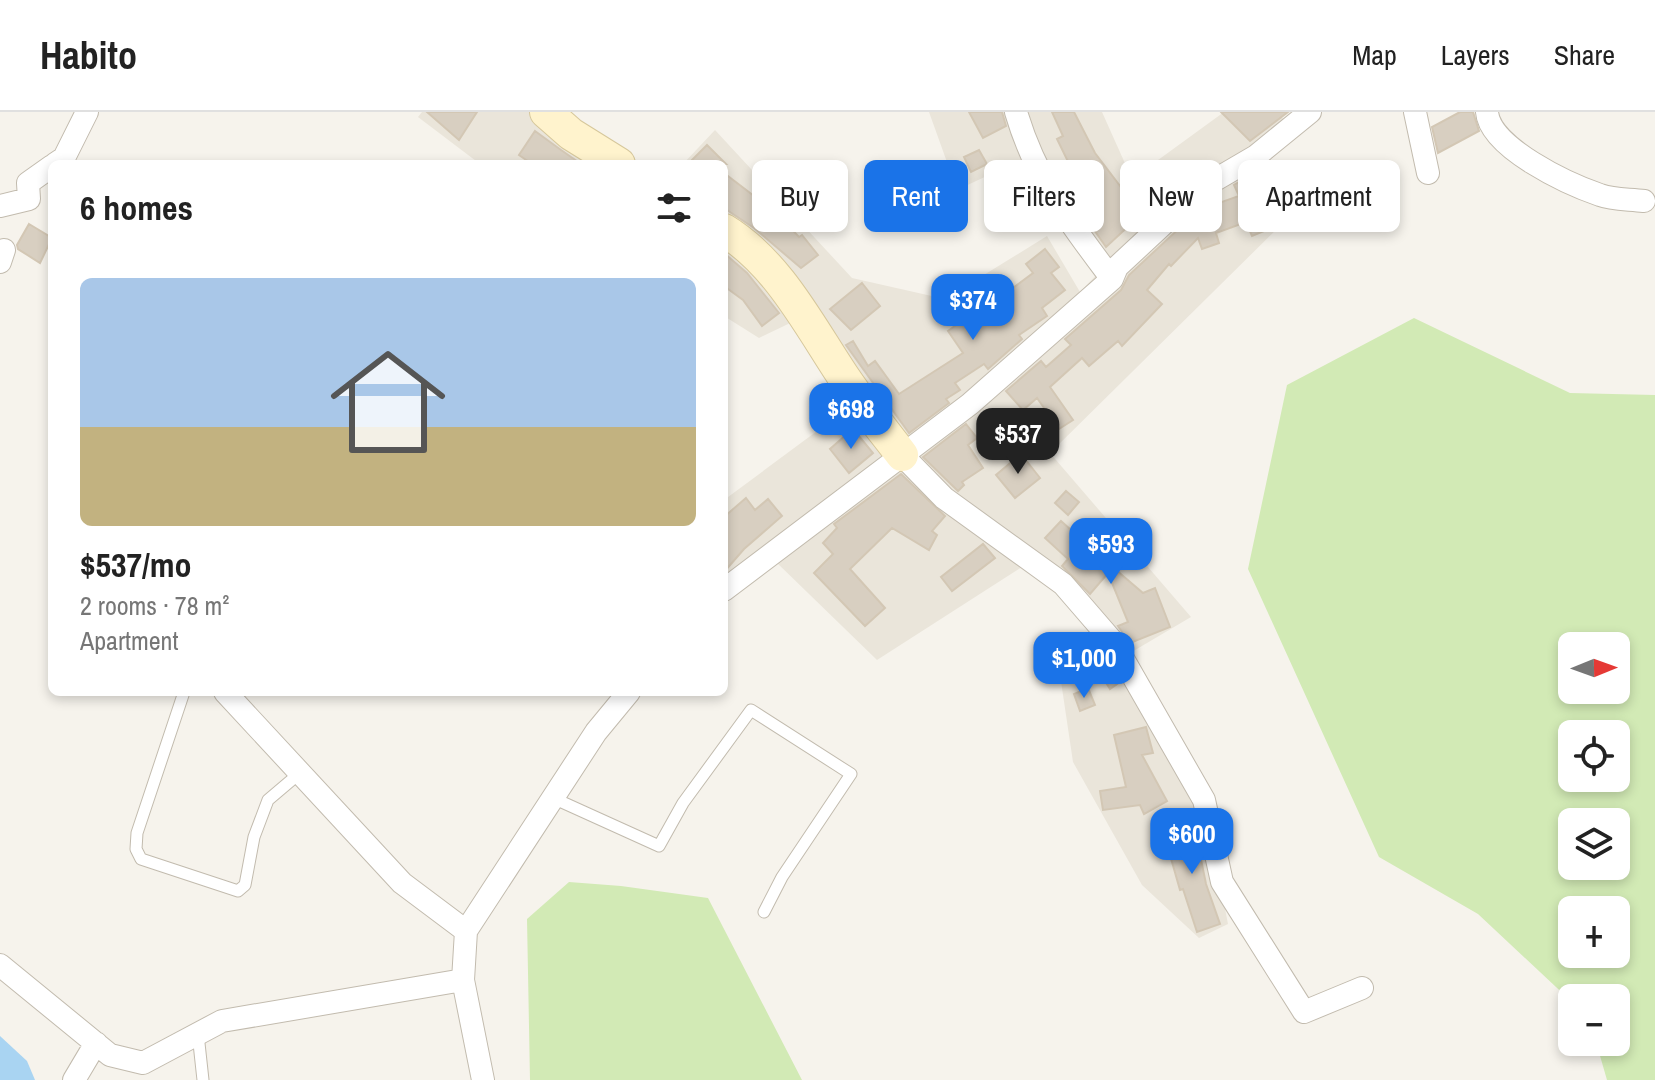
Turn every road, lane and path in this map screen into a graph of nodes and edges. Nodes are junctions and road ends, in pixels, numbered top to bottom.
1 (87, 112) edge
2 (546, 112) edge
3 (1016, 112) edge
4 (1310, 112) edge
5 (1415, 112) edge
6 (1487, 112) edge
7 (61, 160) edge
8 (613, 160) edge
9 (48, 169) edge
10 (1428, 173) dead end
11 (1644, 201) dead end
12 (0, 206) edge
13 (728, 233) edge
14 (0, 252) edge
15 (0, 262) edge
16 (1112, 279) junction
17 (902, 455) junction
18 (728, 587) edge
19 (183, 696) edge
20 (229, 696) edge
21 (626, 696) edge
22 (301, 772) junction
23 (553, 798) junction
24 (764, 912) dead end
25 (466, 931) junction
26 (0, 965) edge
27 (463, 980) junction
28 (1362, 988) dead end
29 (198, 1033) junction
30 (96, 1043) junction
31 (74, 1080) edge
32 (203, 1080) edge
33 (483, 1080) edge

1 - 7 street
2 - 8 street
3 - 16 street
4 - 16 street
5 - 10 street
6 - 11 street
9 - 12 street
13 - 17 street
14 - 15 street
16 - 17 street
17 - 18 street
17 - 28 street
19 - 22 lane
20 - 22 street
21 - 23 street
22 - 25 street
23 - 24 lane
23 - 25 street
25 - 27 street
26 - 30 street
27 - 29 street
27 - 33 street
29 - 30 street
29 - 32 lane
30 - 31 street

